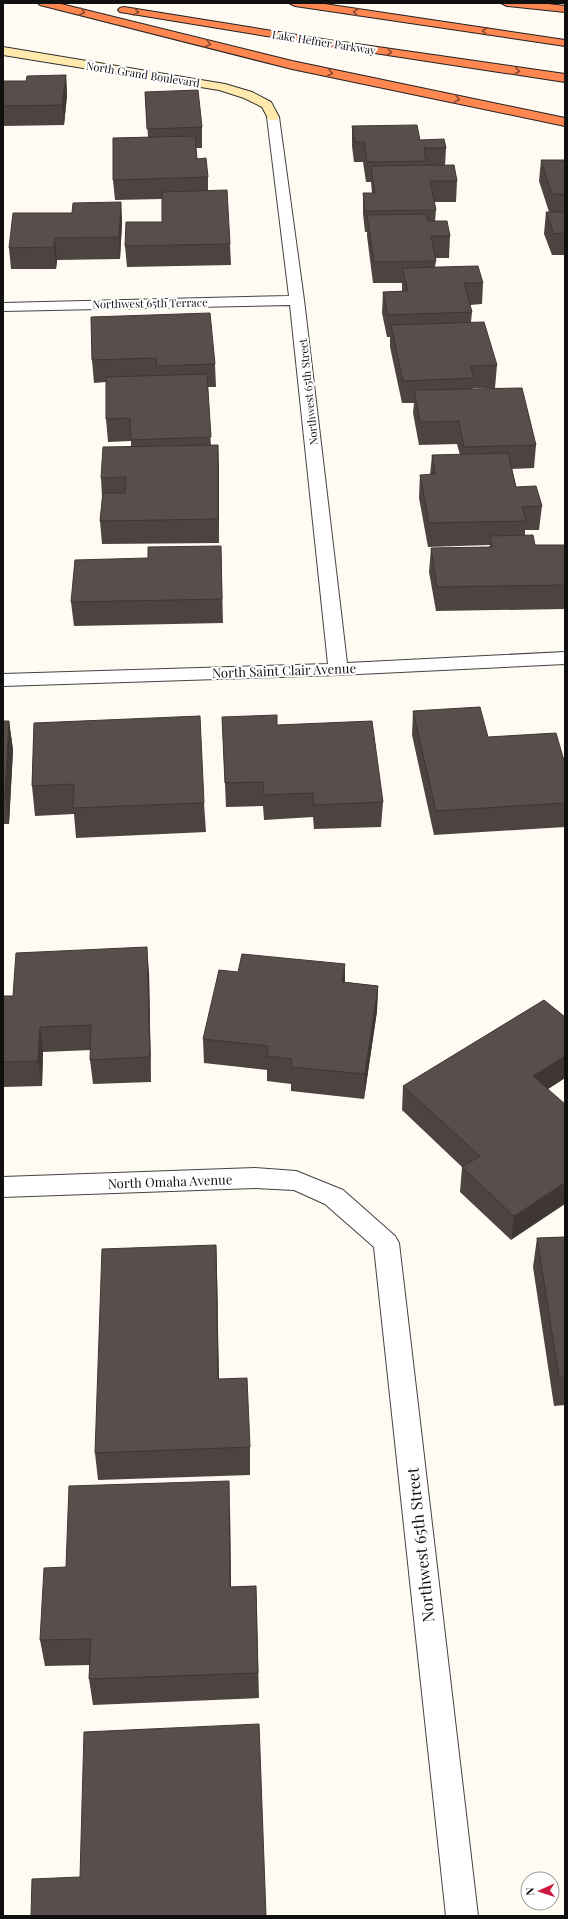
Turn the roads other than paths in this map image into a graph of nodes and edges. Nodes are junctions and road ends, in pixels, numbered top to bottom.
1 (44, 3) edge
2 (84, 3) edge
3 (295, 3) edge
4 (507, 3) edge
5 (565, 9) edge
6 (565, 43) edge
7 (3, 52) edge
8 (565, 78) edge
9 (273, 117) joint
10 (565, 122) edge
11 (297, 300) junction
12 (3, 307) edge
13 (565, 658) edge
14 (338, 669) junction
15 (3, 680) edge
16 (3, 1187) edge
17 (334, 1197) joint
18 (462, 1916) edge

1 -> 10 highway
2 -> 8 highway, Lake Hefner Parkway
6 -> 3 highway
4 - 5 highway
7 - 9 street, North Grand Boulevard
9 - 11 street, Northwest 65th Street
11 - 12 street, Northwest 65th Terrace
11 - 14 street, Northwest 65th Street
13 - 14 street, North Saint Clair Avenue
14 - 15 street, North Saint Clair Avenue
16 - 17 street, North Omaha Avenue
17 - 18 street, Northwest 65th Street

